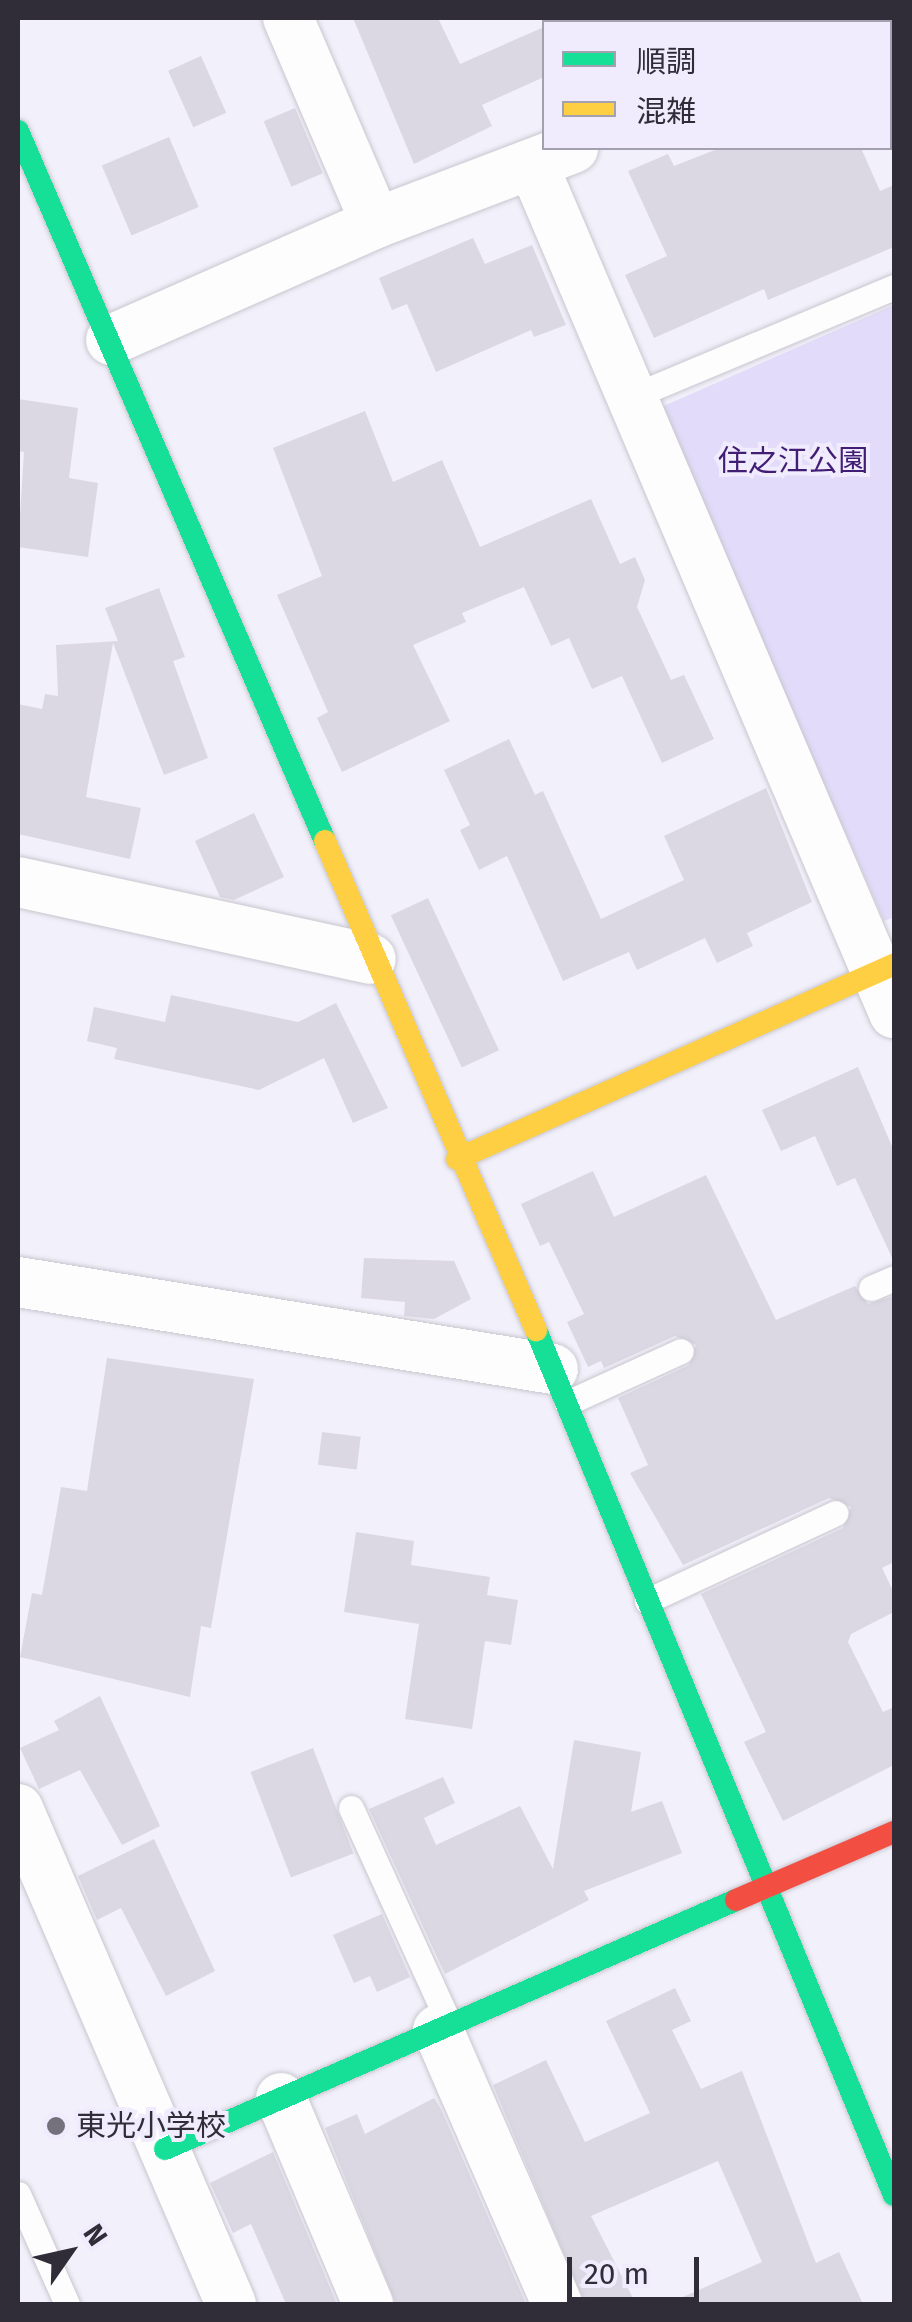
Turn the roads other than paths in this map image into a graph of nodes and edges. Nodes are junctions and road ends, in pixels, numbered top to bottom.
1 (288, 18) edge
2 (553, 156) edge
3 (23, 159) edge
4 (376, 223) junction
5 (894, 286) edge
6 (111, 340) junction
7 (631, 397) junction
8 (18, 882) edge
9 (371, 959) junction
10 (889, 983) edge
11 (457, 1159) junction
12 (18, 1283) edge
13 (681, 1351) dead end
14 (560, 1386) junction
15 (836, 1513) dead end
16 (648, 1601) junction
17 (351, 1808) dead end
18 (18, 1809) edge
19 (894, 1832) edge
20 (765, 1888) junction
21 (444, 2028) junction
22 (281, 2098) junction
23 (165, 2149) junction
24 (18, 2194) edge
25 (894, 2195) edge
26 (67, 2304) edge
27 (231, 2304) edge
28 (368, 2304) edge
29 (557, 2304) edge

1 - 4 street
2 - 4 street
2 - 7 street
3 - 6 street
4 - 6 street
5 - 7 lane
6 - 9 street
7 - 10 street
8 - 9 street
9 - 11 street
10 - 11 street
11 - 14 street
12 - 14 street
13 - 14 lane
14 - 16 street
15 - 16 lane
16 - 20 street
17 - 21 lane
18 - 23 street
19 - 20 street
20 - 21 street
20 - 25 street
21 - 22 street
21 - 29 street
22 - 23 street
22 - 28 street
23 - 27 street
24 - 26 lane

